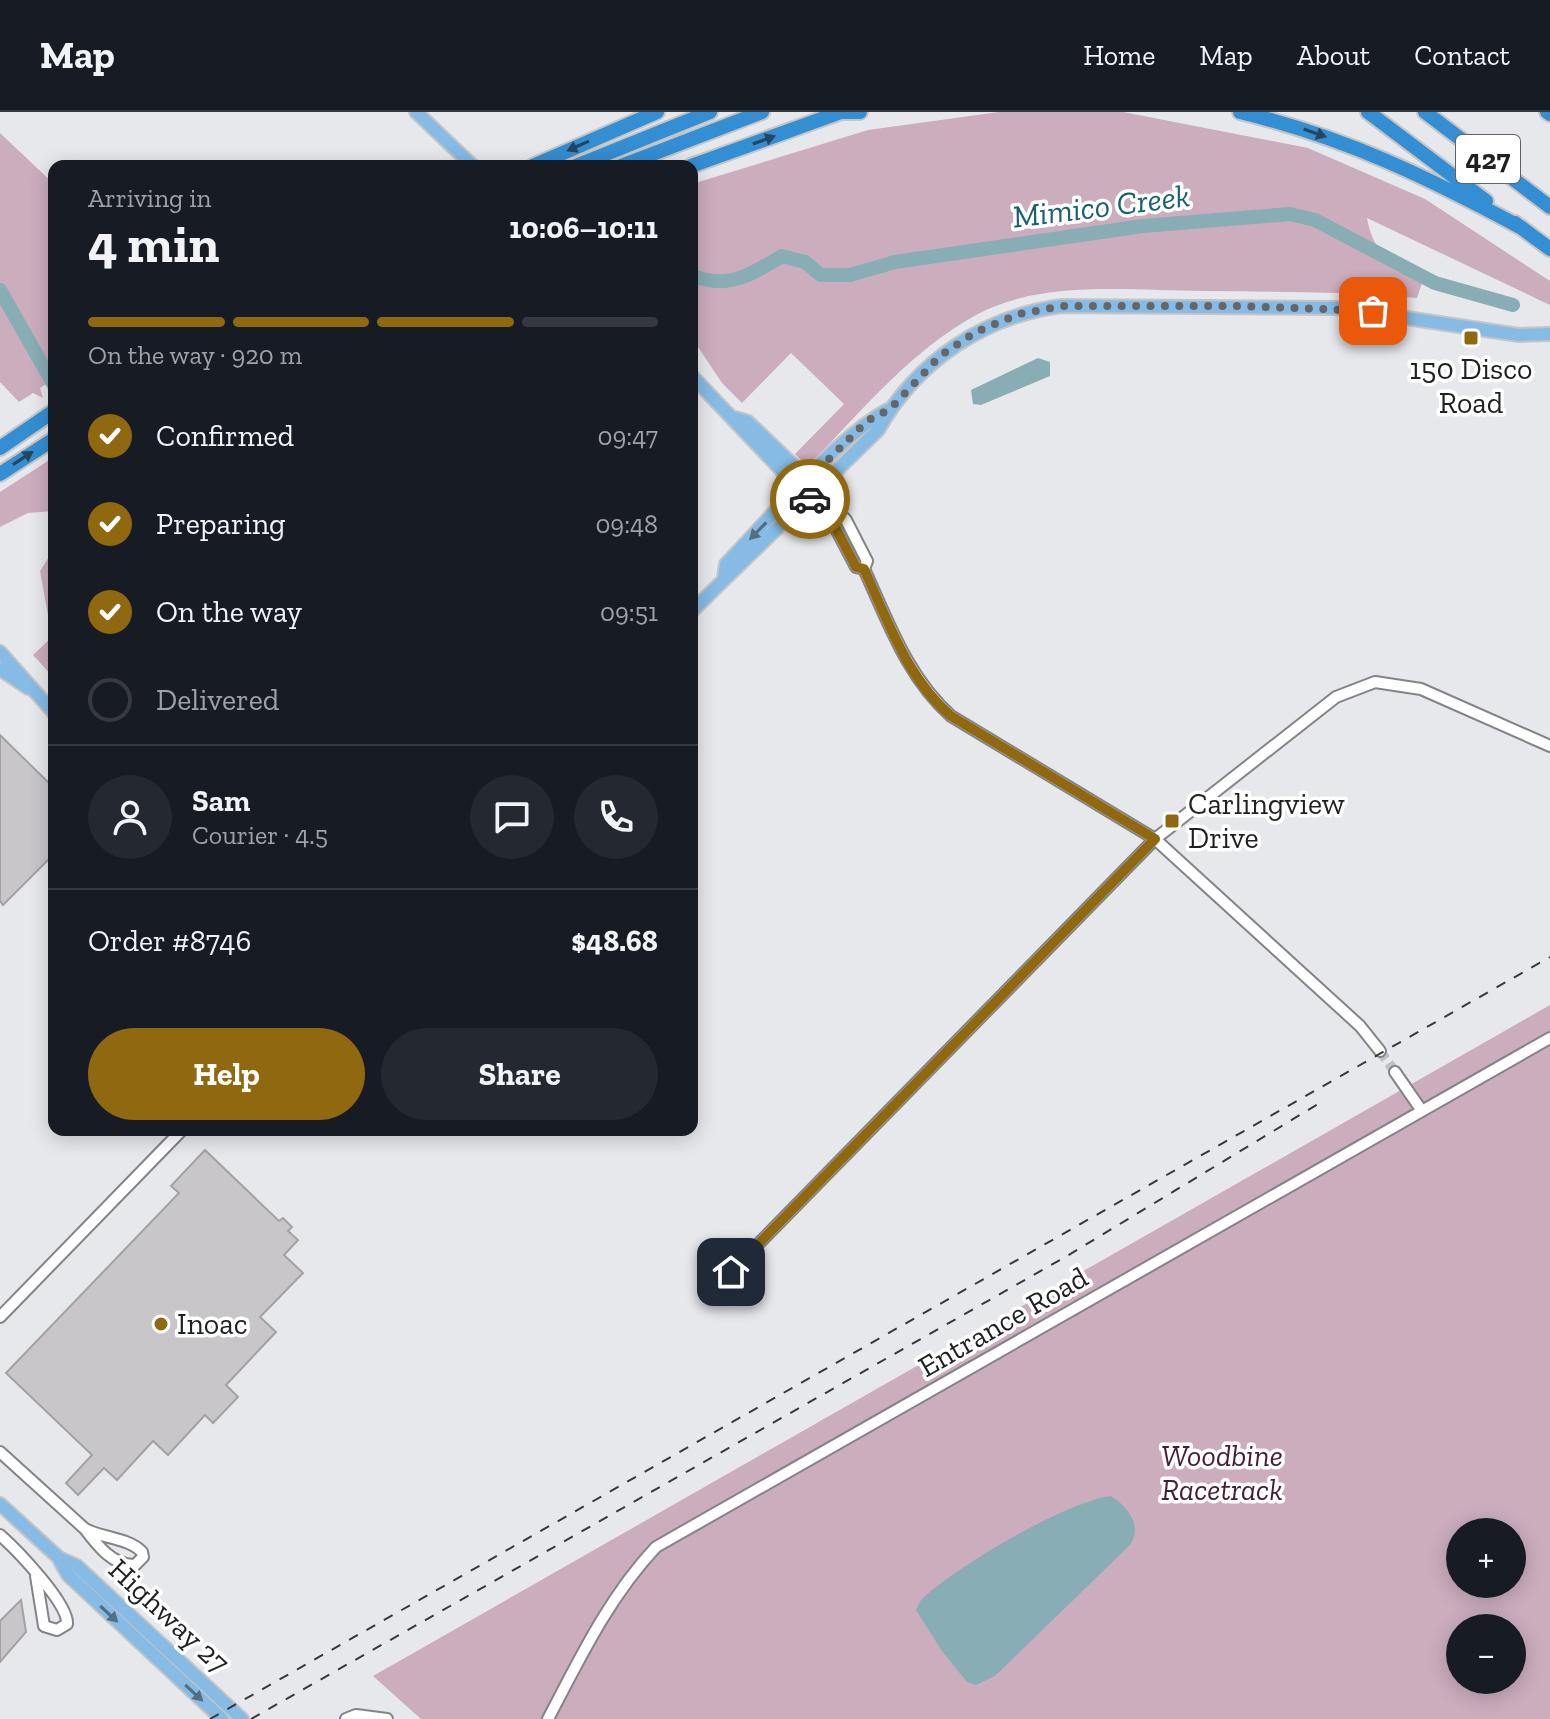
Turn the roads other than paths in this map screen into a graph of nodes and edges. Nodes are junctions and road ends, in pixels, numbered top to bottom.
1 (416, 112) edge
2 (655, 112) edge
3 (710, 112) edge
4 (762, 112) edge
5 (841, 112) edge
6 (860, 112) edge
7 (1240, 112) edge
8 (1368, 112) edge
9 (1425, 112) edge
10 (467, 160) edge
11 (547, 160) edge
12 (591, 160) edge
13 (637, 160) edge
14 (698, 163) edge
15 (1550, 207) edge
16 (1522, 228) junction
17 (1550, 249) edge
18 (1550, 334) edge
19 (698, 382) edge
20 (890, 409) junction
21 (48, 415) edge
22 (48, 443) edge
23 (0, 448) edge
24 (0, 474) edge
25 (804, 484) junction
26 (814, 494) junction
27 (724, 578) junction
28 (698, 605) edge
29 (0, 652) edge
30 (0, 669) edge
31 (31, 690) junction
32 (48, 707) edge
33 (1550, 746) edge
34 (1155, 839) junction
35 (1550, 1038) edge
36 (1380, 1051) tunnel mouth
37 (1395, 1072) tunnel mouth
38 (1422, 1111) junction
39 (176, 1136) edge
40 (731, 1272) dead end
41 (0, 1317) edge
42 (0, 1452) edge
43 (0, 1504) edge
44 (85, 1529) junction
45 (0, 1535) edge
46 (58, 1557) junction
47 (36, 1576) junction
48 (222, 1719) edge
49 (242, 1719) edge
50 (346, 1719) edge
51 (387, 1719) edge
52 (548, 1719) edge

1 - 10 main road
2 -> 11 highway
3 - 12 highway
4 - 13 highway
5 - 6 highway
14 -> 5 highway
7 -> 16 highway
8 - 16 highway, 427
9 - 15 highway, 427
16 - 17 highway, 427
18 - 20 main road
19 - 25 main road
20 - 25 main road
20 - 26 main road
21 - 23 highway
24 -> 22 highway
25 - 26 main road
25 -> 27 main road
26 - 27 main road
26 - 34 street
27 - 28 main road
29 - 31 main road
30 - 31 main road
31 - 32 main road
33 - 34 street
34 - 36 street
34 - 40 street
35 - 38 street, Entrance Road
37 - 38 street
38 - 52 street, Entrance Road
39 - 41 street
42 - 44 street
43 - 46 main road, Highway 27
44 - 44 street
45 - 47 street
46 -> 48 main road, Highway 27
46 - 49 main road, Highway 27
47 - 47 street
50 - 51 street

